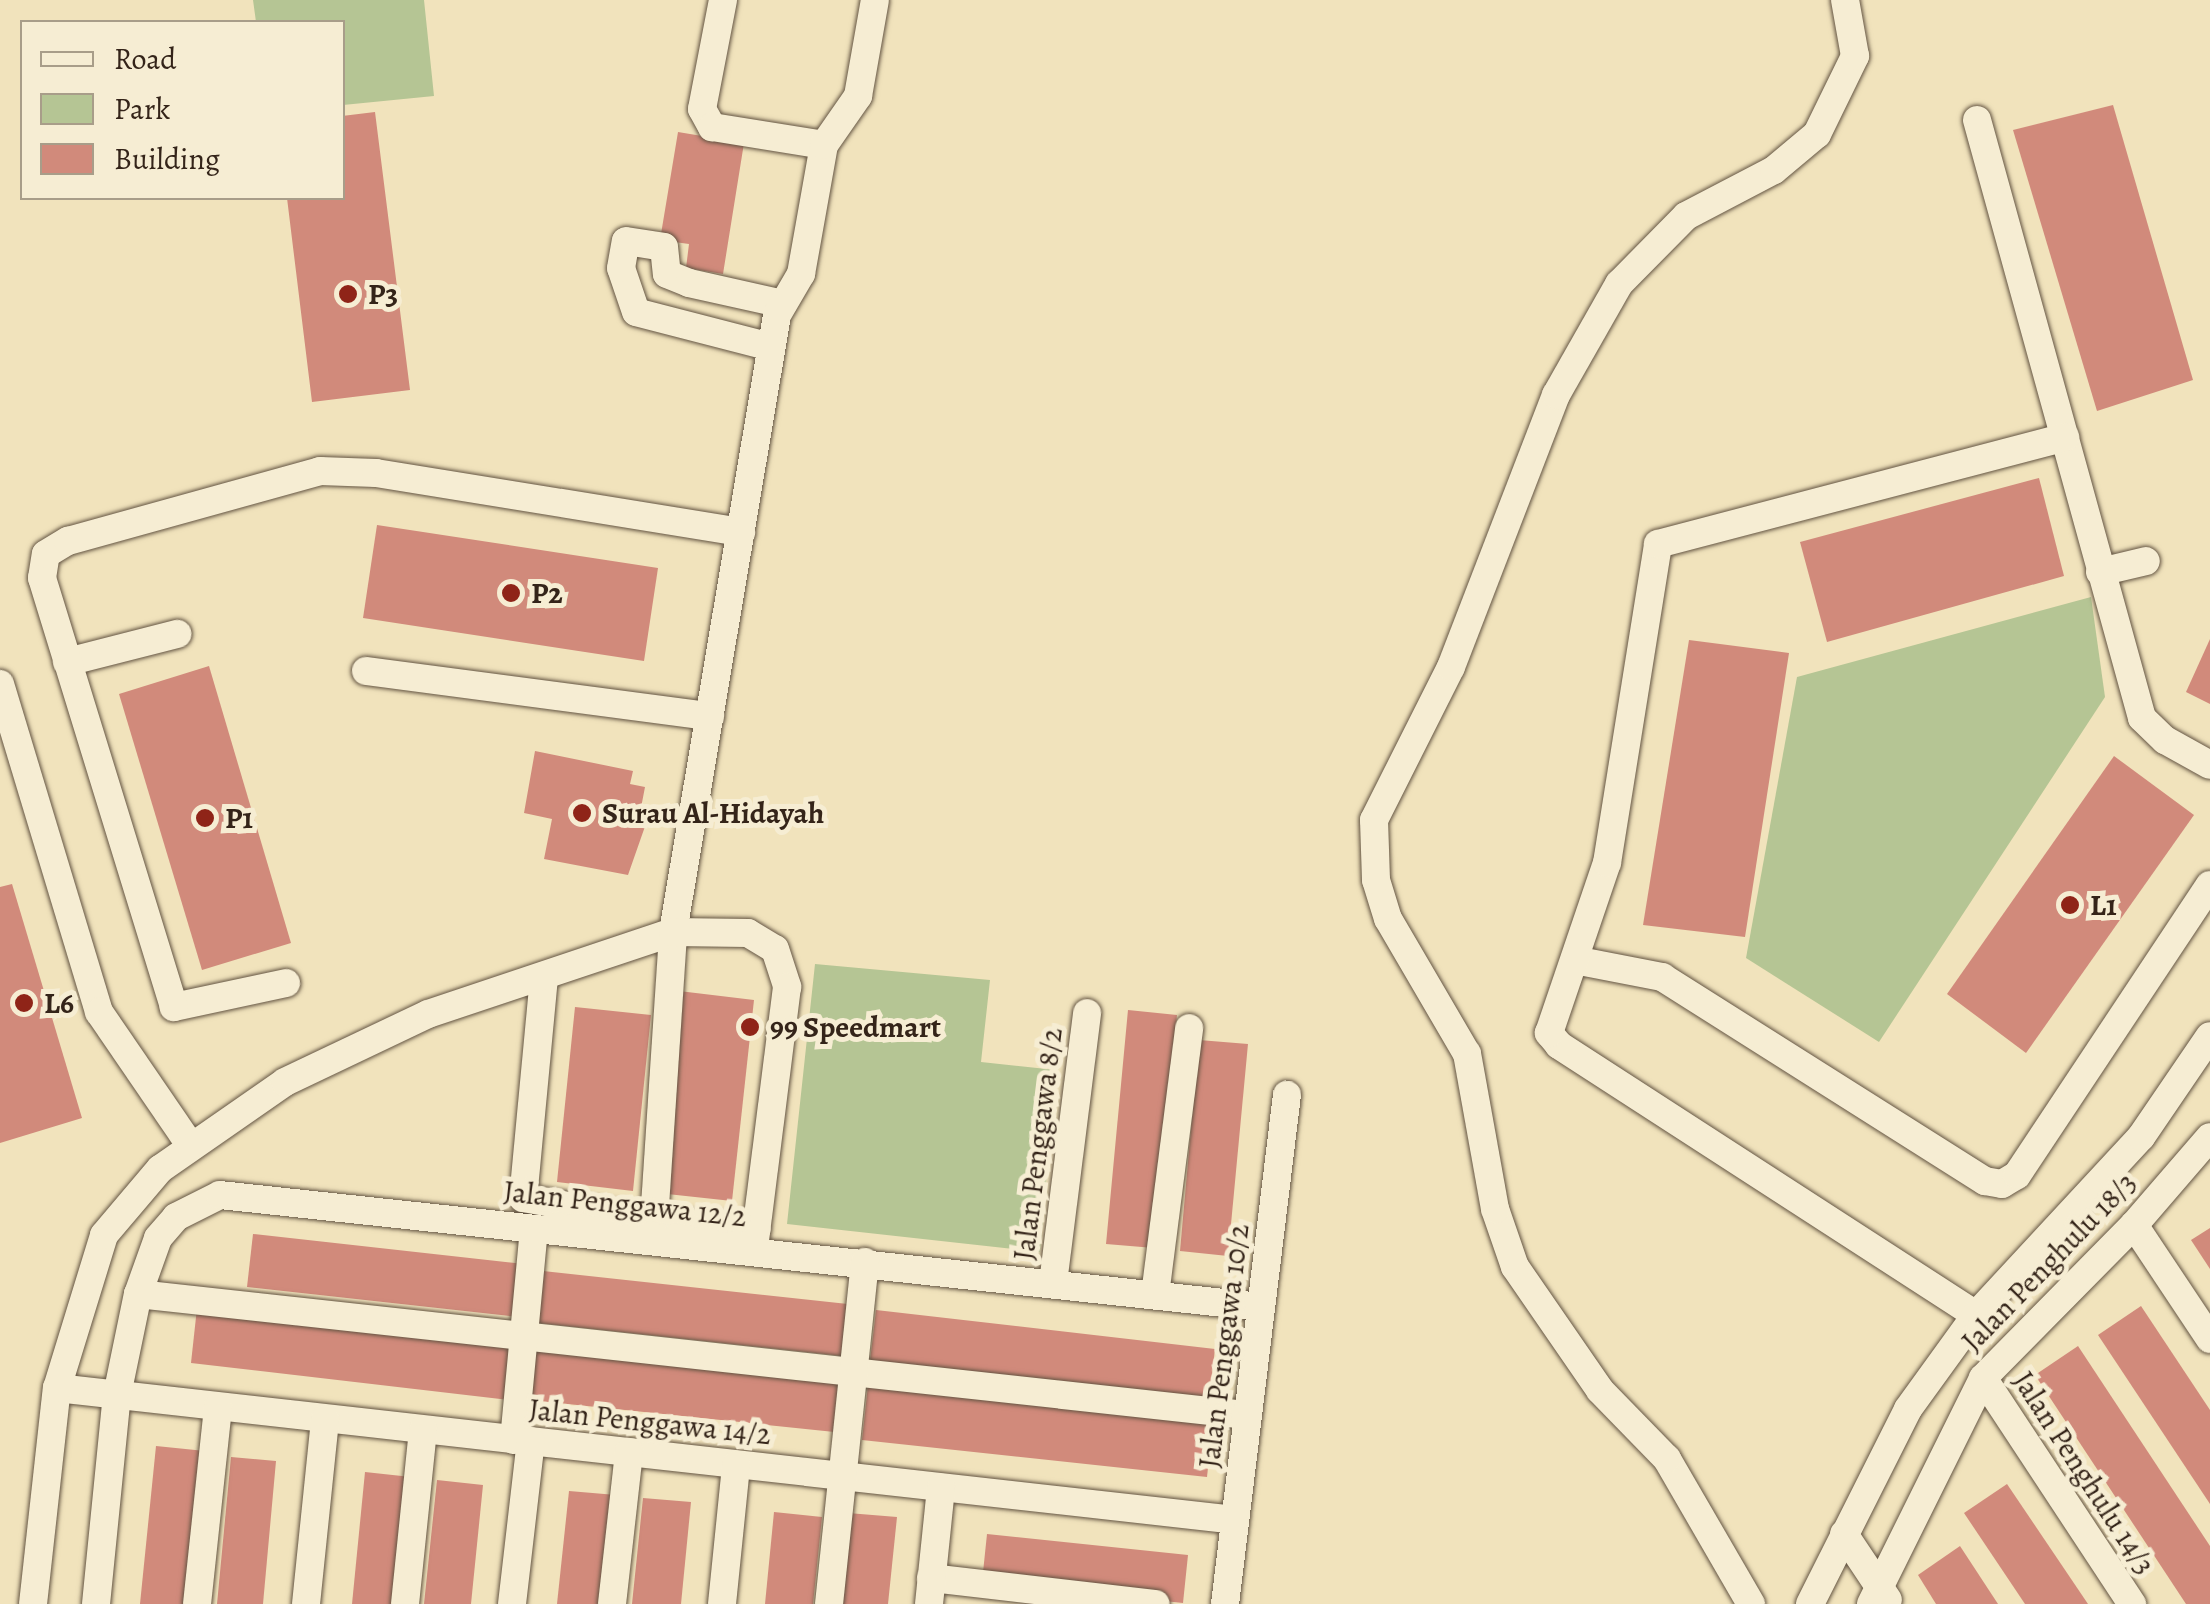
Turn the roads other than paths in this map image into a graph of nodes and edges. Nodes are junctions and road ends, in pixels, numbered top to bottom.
1 (722, 0) edge
2 (875, 0) edge
3 (1845, 0) edge
4 (1978, 120) dead end
5 (824, 145) junction
6 (783, 304) junction
7 (772, 347) junction
8 (2064, 437) junction
9 (741, 532) junction
10 (2146, 561) dead end
11 (2100, 572) junction
12 (177, 634) dead end
13 (67, 662) junction
14 (366, 671) dead end
15 (0, 684) edge
16 (710, 716) junction
17 (2210, 765) edge
18 (2210, 885) edge
19 (674, 932) junction
20 (1578, 961) junction
21 (544, 977) junction
22 (286, 982) dead end
23 (1087, 1013) dead end
24 (1190, 1028) dead end
25 (2210, 1036) edge
26 (1287, 1095) dead end
27 (2210, 1137) edge
28 (190, 1145) junction
29 (654, 1221) junction
30 (2134, 1225) junction
31 (534, 1229) junction
32 (755, 1239) junction
33 (865, 1262) junction
34 (1053, 1283) junction
35 (138, 1294) junction
36 (1155, 1295) junction
37 (1261, 1307) junction
38 (1976, 1316) junction
39 (523, 1336) junction
40 (2210, 1340) edge
41 (858, 1372) junction
42 (1982, 1378) junction
43 (57, 1388) junction
44 (117, 1395) junction
45 (218, 1407) junction
46 (1248, 1415) junction
47 (325, 1419) junction
48 (423, 1430) junction
49 (522, 1441) junction
50 (629, 1452) junction
51 (736, 1465) junction
52 (845, 1477) junction
53 (942, 1488) junction
54 (1235, 1520) junction
55 (1844, 1534) junction
56 (930, 1591) edge
57 (1880, 1598) edge
58 (33, 1604) edge
59 (96, 1604) edge
60 (197, 1604) edge
61 (306, 1604) edge
62 (404, 1604) edge
63 (512, 1604) edge
64 (612, 1604) edge
65 (722, 1604) edge
66 (829, 1604) edge
67 (1156, 1604) edge
68 (1225, 1604) edge
69 (1751, 1604) edge
70 (1810, 1604) edge
71 (2132, 1604) edge

1 - 5 street
2 - 5 street
3 - 69 street
4 - 8 street
5 - 6 street
6 - 7 street
6 - 7 street
7 - 9 street
8 - 11 street
8 - 20 street
9 - 13 street
9 - 16 street
10 - 11 street
11 - 17 street
12 - 13 street
13 - 22 street
14 - 16 street
15 - 28 street
16 - 19 street
18 - 20 street
19 - 21 street
19 - 29 street
19 - 32 street
20 - 38 street
21 - 28 street
21 - 29 street
23 - 34 street, Jalan Penggawa 8/2
24 - 36 street
25 - 38 street
26 - 37 street, Jalan Penggawa 10/2
27 - 30 street, Jalan Penghulu 18/3
28 - 43 street
29 - 32 street
30 - 40 street
30 - 42 street, Jalan Penghulu 18/3
31 - 32 street, Jalan Penggawa 12/2
31 - 35 street, Jalan Penggawa 12/2
31 - 39 street
32 - 33 street, Jalan Penggawa 12/2
33 - 34 street, Jalan Penggawa 12/2
33 - 41 street
34 - 36 street, Jalan Penggawa 12/2
35 - 39 street
35 - 44 street, Jalan Penggawa 12/2
36 - 37 street, Jalan Penggawa 12/2
37 - 46 street, Jalan Penggawa 10/2
38 - 55 street
39 - 41 street
39 - 49 street
41 - 46 street
41 - 52 street
42 - 57 street, Jalan Penghulu 18/3
42 - 71 street, Jalan Penghulu 14/3
43 - 44 street, Jalan Penggawa 14/2
43 - 58 street
44 - 45 street, Jalan Penggawa 14/2
44 - 59 street, Jalan Penggawa 12/2
45 - 47 street, Jalan Penggawa 14/2
45 - 60 street
46 - 54 street, Jalan Penggawa 10/2
47 - 48 street, Jalan Penggawa 14/2
47 - 61 street
48 - 49 street, Jalan Penggawa 14/2
48 - 62 street
49 - 50 street, Jalan Penggawa 14/2
49 - 63 street
50 - 51 street, Jalan Penggawa 14/2
50 - 64 street
51 - 52 street, Jalan Penggawa 14/2
51 - 65 street
52 - 53 street, Jalan Penggawa 14/2
52 - 66 street
53 - 54 street, Jalan Penggawa 14/2
53 - 56 street
54 - 68 street, Jalan Penggawa 10/2
55 - 57 street
55 - 70 street
56 - 67 street

